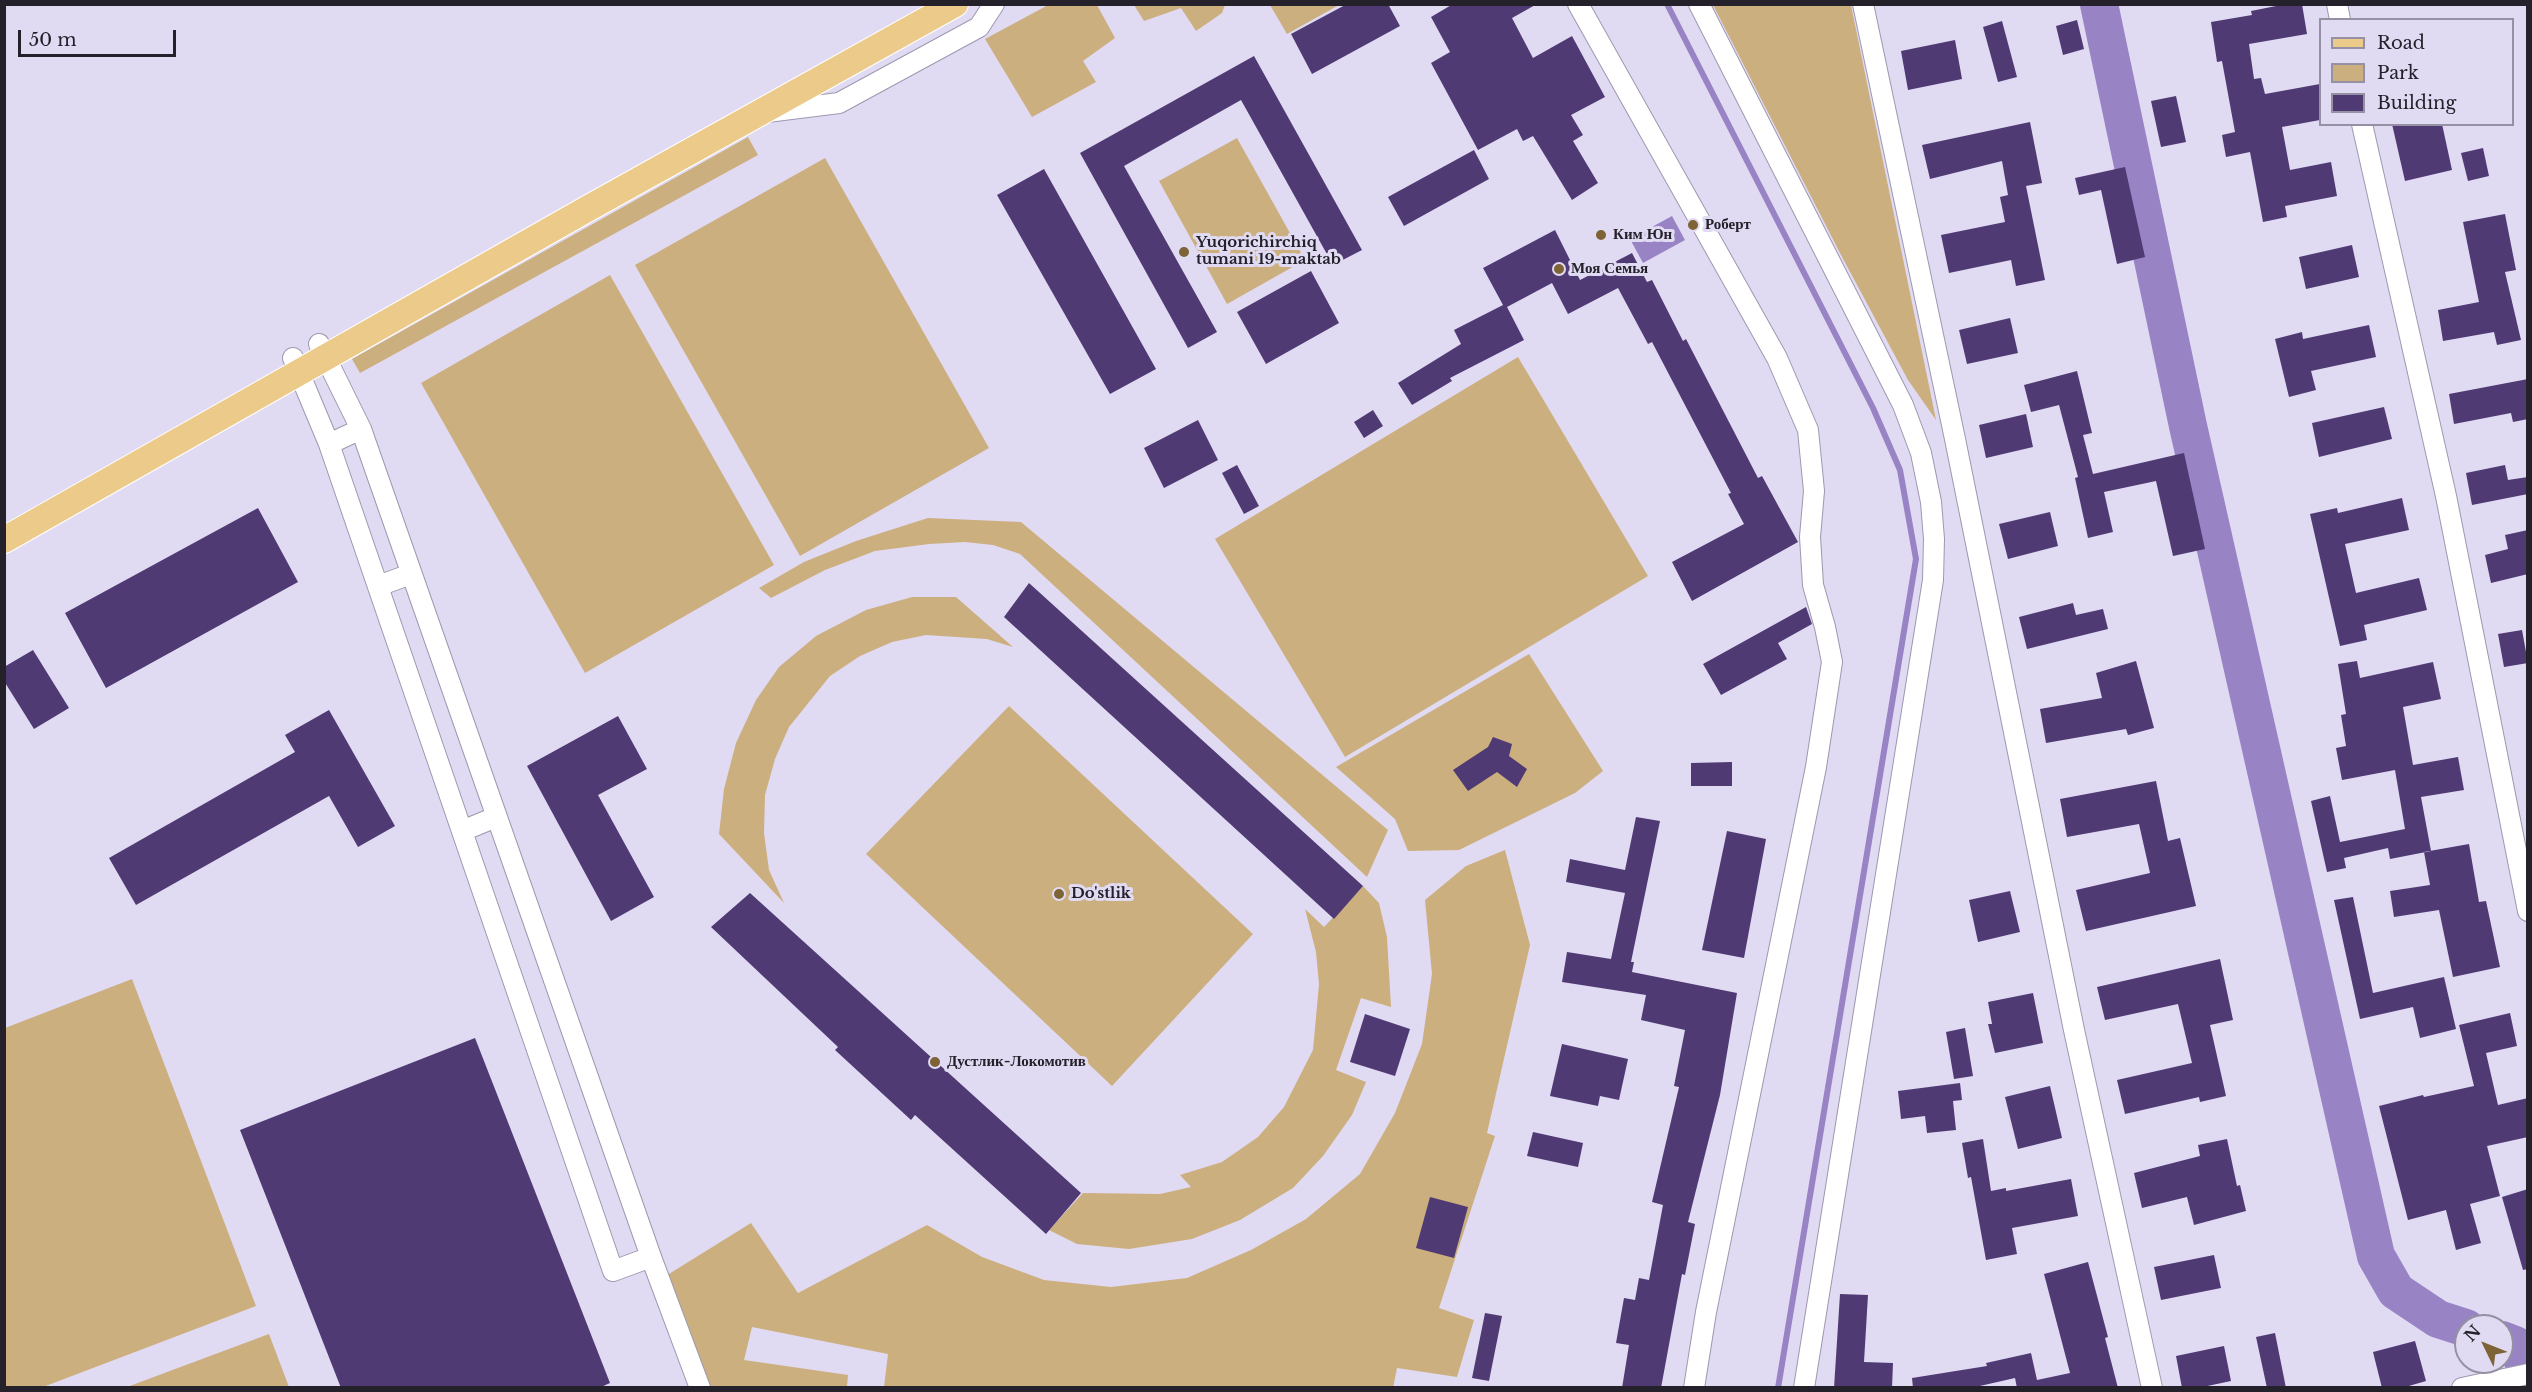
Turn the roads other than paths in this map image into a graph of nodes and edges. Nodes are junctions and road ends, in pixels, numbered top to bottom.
1 (923, 4) edge
2 (955, 4) edge
3 (994, 4) edge
4 (1578, 4) edge
5 (1699, 4) edge
6 (1863, 4) edge
7 (759, 113) junction
8 (2362, 126) edge
9 (323, 351) junction
10 (296, 366) junction
11 (361, 429) junction
12 (329, 444) junction
13 (4, 520) edge
14 (4, 540) edge
15 (411, 574) junction
16 (378, 586) junction
17 (496, 817) junction
18 (462, 831) junction
19 (2528, 911) edge
20 (651, 1257) junction
21 (2528, 1374) edge
22 (2491, 1383) edge
23 (699, 1388) edge
24 (1695, 1388) edge
25 (1804, 1388) edge
26 (2152, 1388) edge
27 (2462, 1388) edge

1 - 9 main road
2 - 7 main road
3 - 7 street
4 - 24 street
5 - 25 street
6 - 26 street
7 - 9 main road
8 - 19 street
9 - 10 main road
9 - 11 street
10 - 12 street
10 - 13 main road
10 - 14 main road
11 - 12 street
11 - 15 street
12 - 16 street
15 - 16 street
15 - 17 street
16 - 18 street
17 - 18 street
17 - 20 street
18 - 20 street
20 - 23 street
21 - 22 street
22 - 27 street

